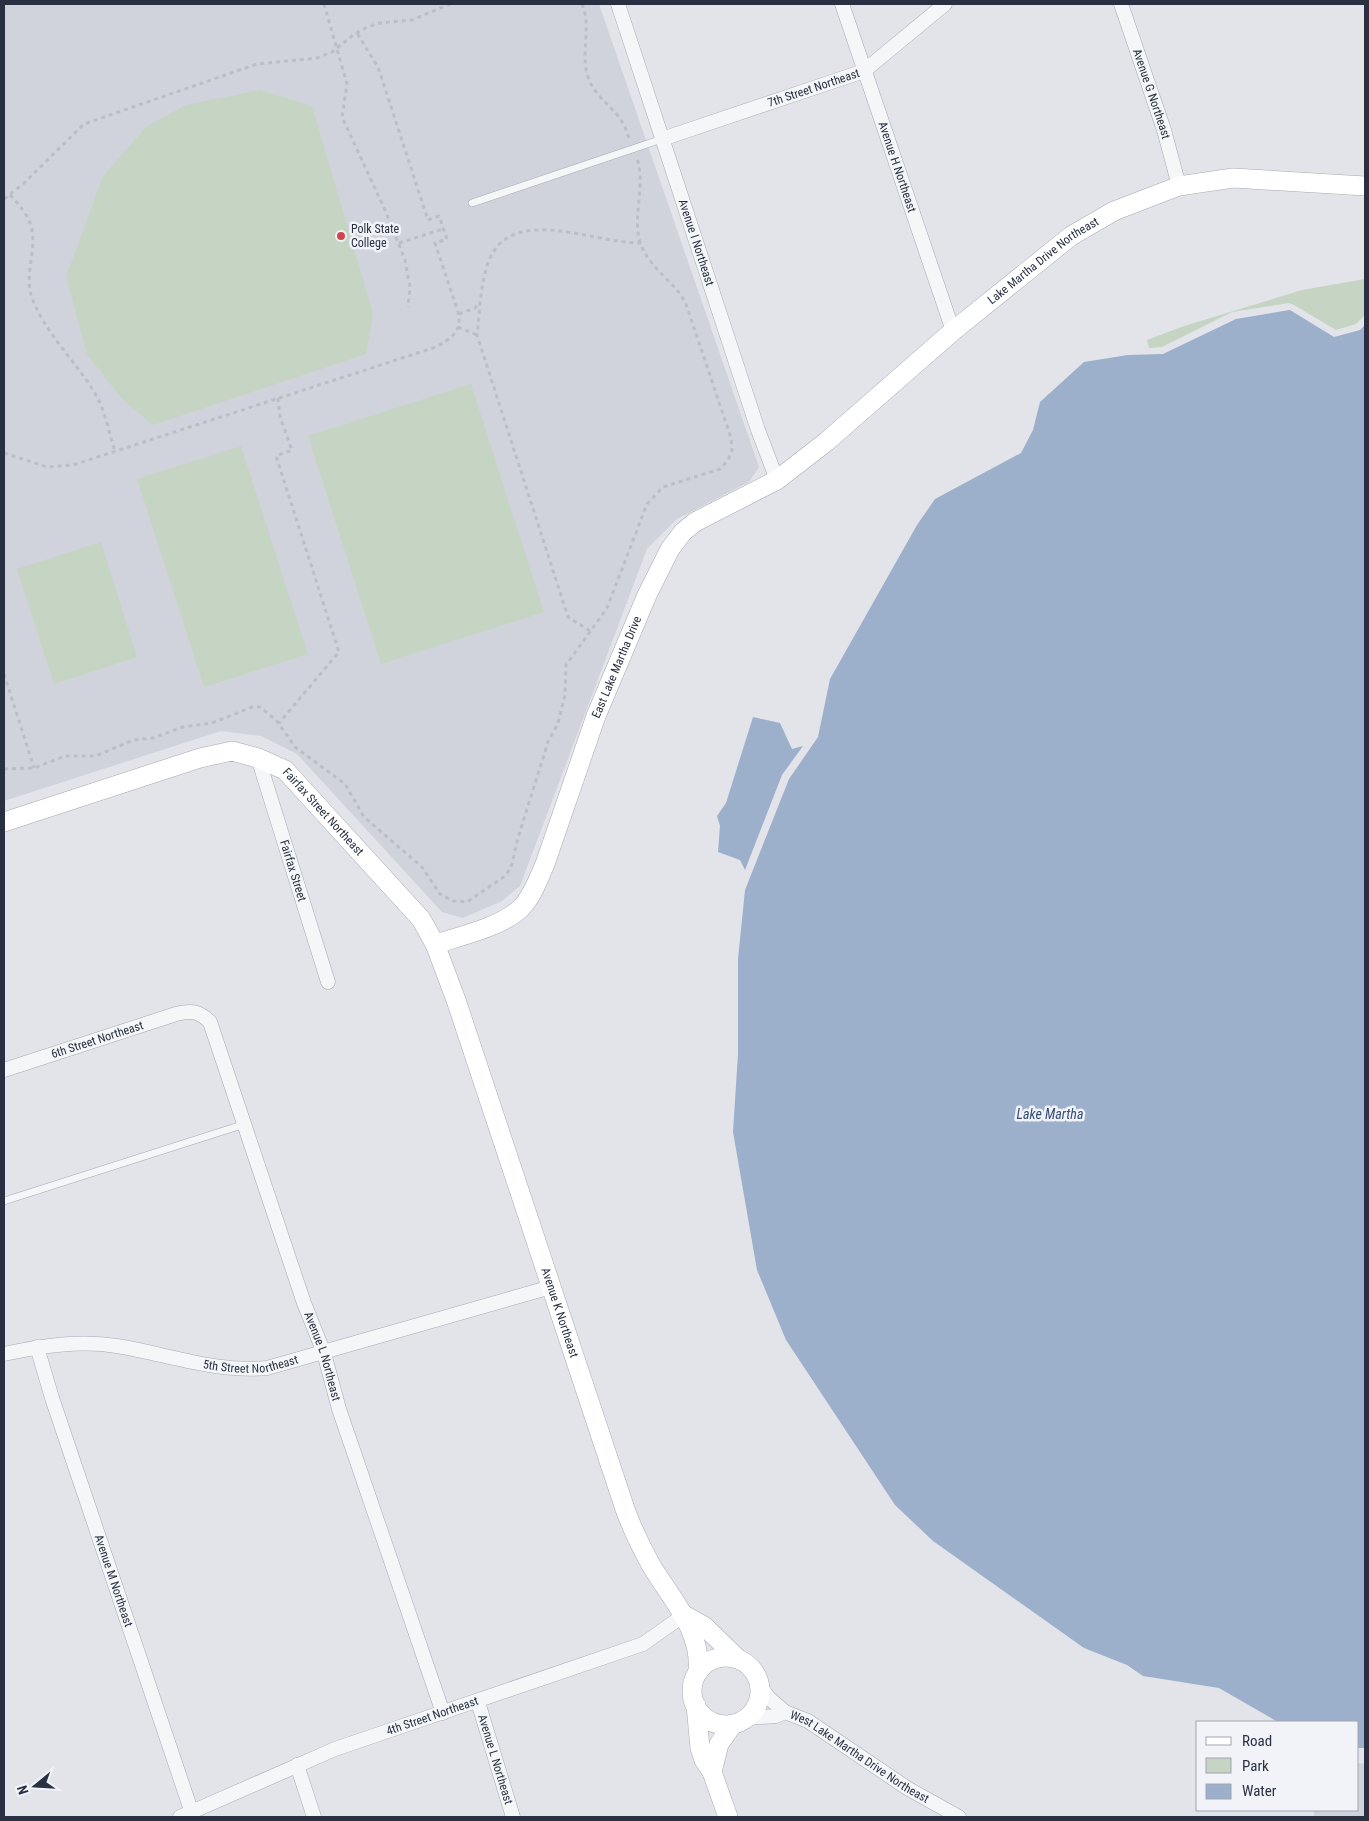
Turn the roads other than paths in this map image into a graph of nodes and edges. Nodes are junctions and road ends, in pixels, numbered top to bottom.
1 (618, 4) edge
2 (842, 4) edge
3 (945, 4) edge
4 (1121, 4) edge
5 (864, 71) junction
6 (662, 139) junction
7 (1179, 186) junction
8 (1365, 186) edge
9 (472, 203) dead end
10 (953, 331) junction
11 (777, 480) junction
12 (258, 758) junction
13 (4, 822) edge
14 (435, 944) junction
15 (328, 982) dead end
16 (456, 1000) joint
17 (191, 1010) joint
18 (4, 1070) edge
19 (246, 1124) junction
20 (4, 1201) edge
21 (551, 1287) junction
22 (36, 1347) junction
23 (324, 1353) junction
24 (4, 1354) edge
25 (684, 1615) junction
26 (738, 1659) junction
27 (698, 1672) junction
28 (760, 1685) junction
29 (478, 1702) junction
30 (696, 1706) junction
31 (785, 1712) junction
32 (443, 1713) junction
33 (739, 1721) junction
34 (297, 1766) junction
35 (712, 1772) junction
36 (186, 1815) edge
37 (314, 1817) edge
38 (513, 1817) edge
39 (728, 1817) edge
40 (959, 1817) edge

1 - 6 street, Avenue I Northeast
2 - 5 street, Avenue H Northeast
3 - 5 street, 7th Street Northeast
4 - 7 street, Avenue G Northeast
5 - 6 street, 7th Street Northeast
5 - 10 street, Avenue H Northeast
6 - 9 lane
6 - 11 street, Avenue I Northeast
7 - 8 street, Lake Martha Drive Northeast
7 - 10 street, Lake Martha Drive Northeast
10 - 11 street, Lake Martha Drive Northeast
11 - 14 street, East Lake Martha Drive
12 - 13 street, Fairfax Street Northeast
12 - 14 street, Fairfax Street Northeast
12 - 15 street, Fairfax Street
14 - 16 street, Fairfax Street Northeast
16 - 21 street, Avenue K Northeast
17 - 18 street, 6th Street Northeast
17 - 19 street, Avenue L Northeast
19 - 20 lane
19 - 23 street, Avenue L Northeast
21 - 23 street, 5th Street Northeast
21 - 25 street, Avenue K Northeast
22 - 23 street, 5th Street Northeast
22 - 24 street, 5th Street Northeast
22 - 36 street, Avenue M Northeast
23 - 32 street, Avenue L Northeast
25 - 26 street, Avenue K Northeast
25 - 27 street, Avenue K Northeast
25 - 29 street, 4th Street Northeast
26 - 27 street
26 - 28 street
27 - 30 street
28 - 31 street, West Lake Martha Drive Northeast
28 - 33 street
29 - 32 street, 4th Street Northeast
29 - 38 street, Avenue L Northeast
30 - 33 street
30 - 35 street
31 - 33 street, West Lake Martha Drive Northeast
31 - 40 street, West Lake Martha Drive Northeast
32 - 34 street, 4th Street Northeast
33 - 35 street
34 - 36 street, 4th Street Northeast
34 - 37 street
35 - 39 street

